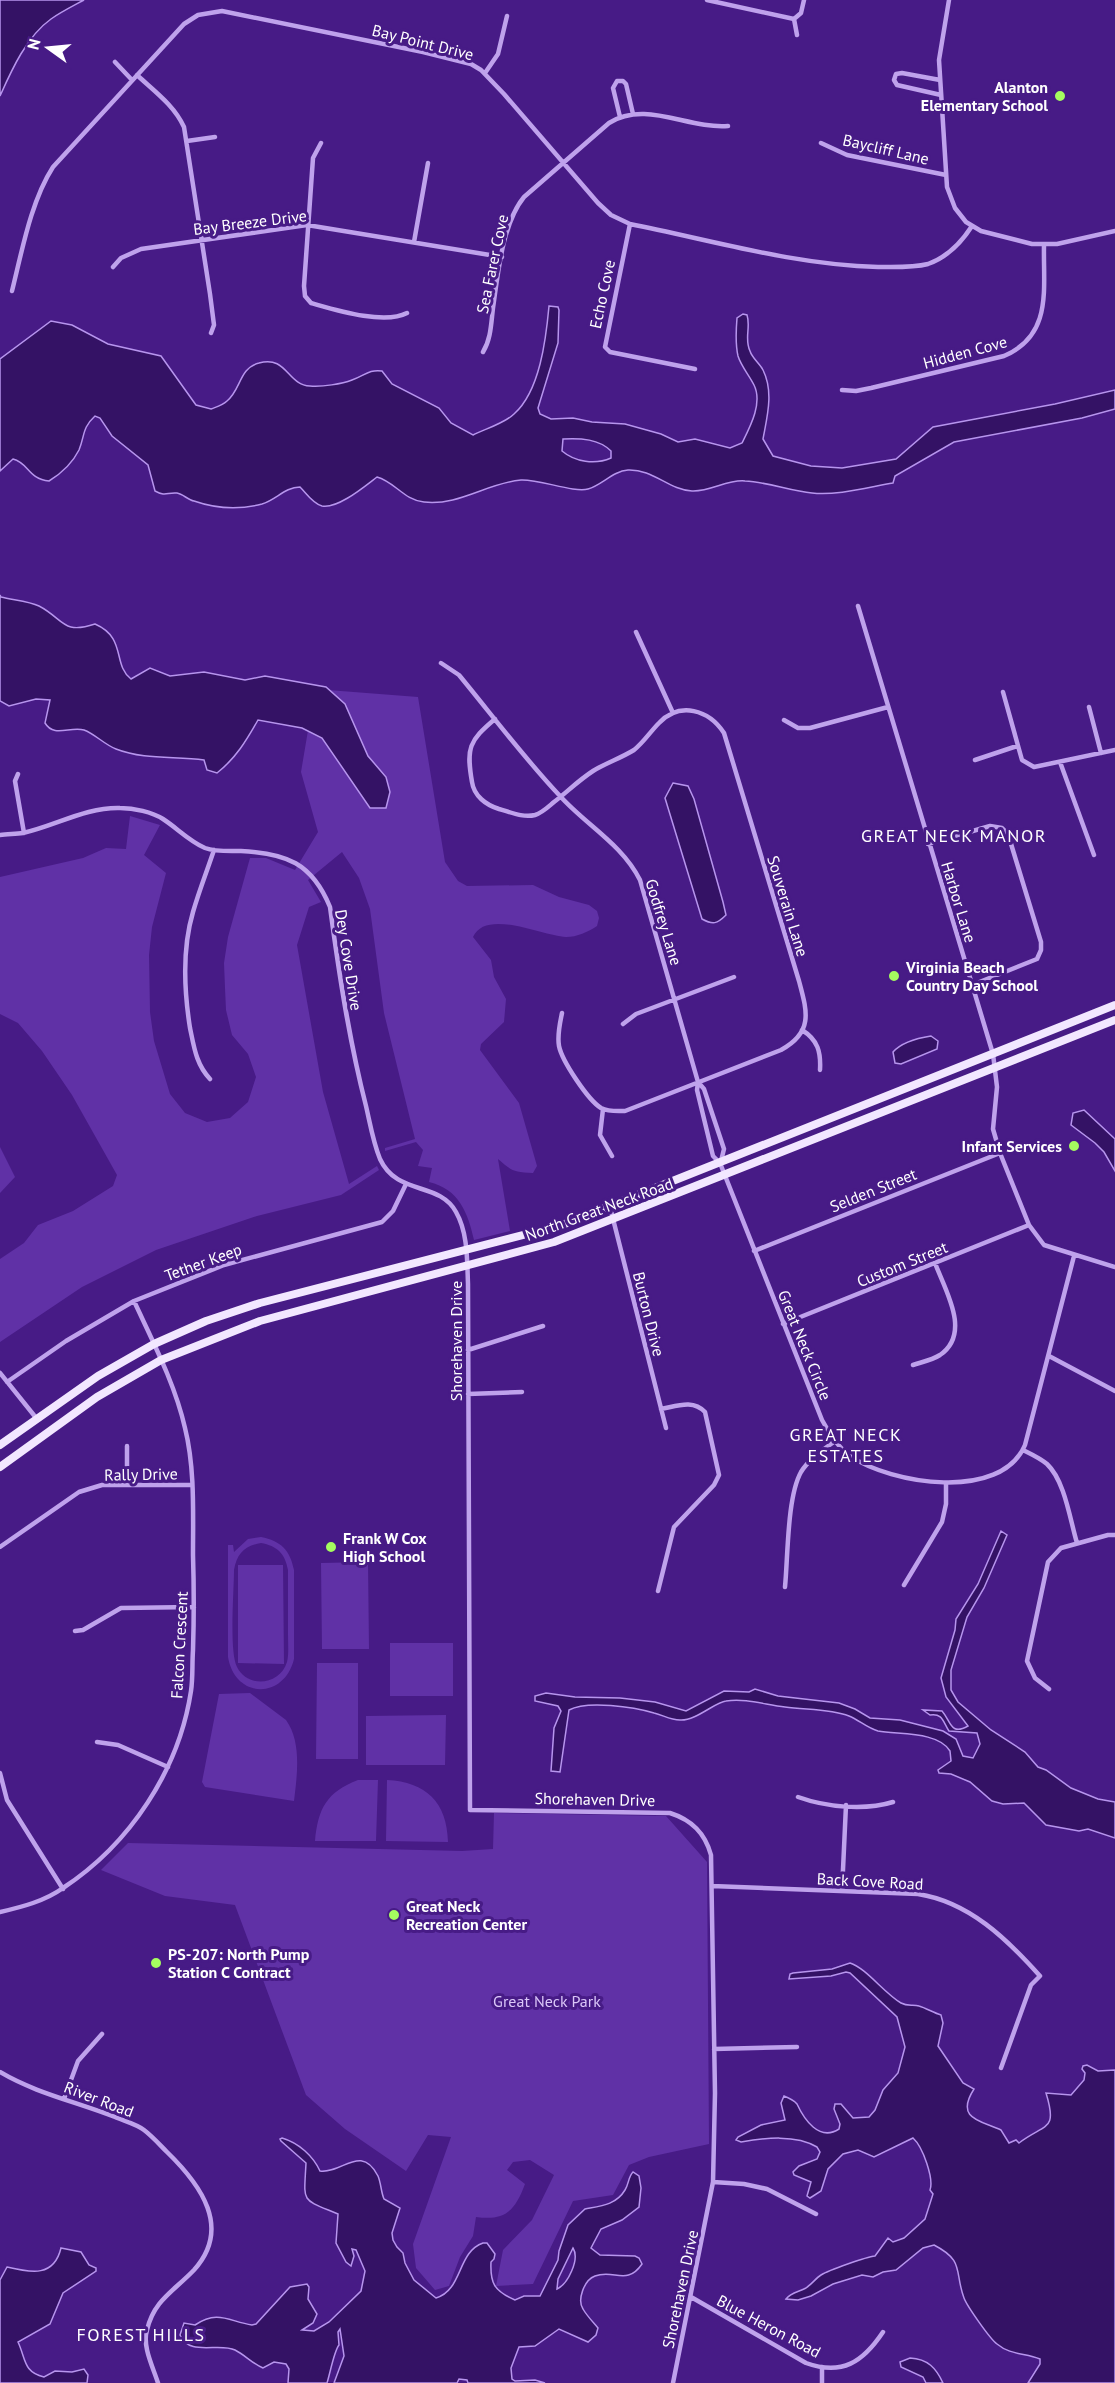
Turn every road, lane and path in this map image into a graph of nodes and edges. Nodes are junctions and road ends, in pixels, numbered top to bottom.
1 (707, 0) edge
2 (804, 0) edge
3 (949, 0) edge
4 (507, 16) dead end
5 (794, 19) junction
6 (797, 35) dead end
7 (115, 62) dead end
8 (485, 73) junction
9 (137, 75) junction
10 (132, 80) junction
11 (940, 80) junction
12 (941, 95) junction
13 (633, 114) junction
14 (621, 117) junction
15 (728, 126) dead end
16 (215, 137) dead end
17 (187, 141) junction
18 (321, 143) dead end
19 (821, 143) dead end
20 (428, 163) dead end
21 (564, 163) junction
22 (946, 175) junction
23 (630, 224) junction
24 (307, 225) junction
25 (972, 226) junction
26 (1115, 231) edge
27 (202, 240) junction
28 (414, 242) junction
29 (1044, 245) junction
30 (502, 257) junction
31 (113, 267) dead end
32 (12, 291) dead end
33 (407, 313) dead end
34 (211, 333) dead end
35 (607, 350) junction
36 (483, 352) dead end
37 (600, 352) dead end
38 (695, 369) dead end
39 (842, 390) dead end
40 (858, 606) dead end
41 (636, 632) dead end
42 (441, 663) dead end
43 (1003, 692) dead end
44 (888, 707) junction
45 (1089, 707) dead end
46 (673, 713) junction
47 (495, 719) junction
48 (784, 720) dead end
49 (1017, 746) junction
50 (1115, 750) edge
51 (1101, 753) junction
52 (975, 760) dead end
53 (1060, 762) junction
54 (18, 774) dead end
55 (561, 797) junction
56 (24, 832) junction
57 (0, 835) edge
58 (928, 844) junction
59 (214, 850) junction
60 (1094, 855) dead end
61 (734, 977) dead end
62 (972, 985) junction
63 (675, 999) junction
64 (1115, 1005) edge
65 (562, 1013) dead end
66 (1115, 1020) edge
67 (623, 1024) dead end
68 (802, 1030) junction
69 (993, 1054) junction
70 (994, 1068) junction
71 (820, 1070) dead end
72 (210, 1079) dead end
73 (698, 1082) junction
74 (603, 1109) junction
75 (1000, 1153) junction
76 (612, 1156) dead end
77 (720, 1163) junction
78 (725, 1175) junction
79 (405, 1184) junction
80 (610, 1207) junction
81 (614, 1220) junction
82 (1029, 1225) junction
83 (466, 1251) junction
84 (754, 1251) junction
85 (1074, 1256) junction
86 (935, 1263) junction
87 (467, 1265) junction
88 (1115, 1267) edge
89 (134, 1301) junction
90 (783, 1324) junction
91 (543, 1326) dead end
92 (154, 1344) junction
93 (468, 1350) junction
94 (1049, 1356) junction
95 (161, 1360) junction
96 (913, 1365) dead end
97 (0, 1372) edge
98 (7, 1382) junction
99 (1115, 1391) edge
100 (522, 1392) dead end
101 (468, 1394) junction
102 (661, 1409) junction
103 (37, 1419) junction
104 (666, 1428) dead end
105 (835, 1441) junction
106 (0, 1445) edge
107 (127, 1446) dead end
108 (1023, 1450) junction
109 (0, 1467) edge
110 (127, 1483) junction
111 (946, 1483) junction
112 (192, 1485) junction
113 (1115, 1535) edge
114 (1077, 1543) junction
115 (0, 1547) edge
116 (904, 1585) dead end
117 (785, 1587) dead end
118 (658, 1591) dead end
119 (194, 1607) junction
120 (75, 1631) dead end
121 (1049, 1689) dead end
122 (97, 1742) dead end
123 (168, 1767) junction
124 (0, 1773) edge
125 (798, 1797) dead end
126 (893, 1802) dead end
127 (846, 1805) junction
128 (712, 1887) junction
129 (63, 1889) junction
130 (842, 1891) junction
131 (0, 1912) edge
132 (102, 2034) dead end
133 (797, 2047) dead end
134 (714, 2049) junction
135 (1001, 2068) dead end
136 (0, 2072) edge
137 (64, 2099) junction
138 (713, 2182) junction
139 (816, 2214) dead end
140 (691, 2297) junction
141 (883, 2332) dead end
142 (822, 2367) junction
143 (158, 2383) edge
144 (673, 2383) edge
145 (822, 2383) edge

1 - 5 street
2 - 5 street
3 - 11 street
4 - 8 street
5 - 6 street
7 - 10 street
8 - 9 street, Bay Point Drive
8 - 21 street, Bay Point Drive
9 - 10 street, Bay Point Drive
9 - 17 street
10 - 32 street, Bay Point Drive
11 - 12 street
11 - 12 street
12 - 22 street
13 - 14 street
13 - 14 street
13 - 15 street
14 - 21 street, Sea Farer Cove
16 - 17 street
17 - 27 street
18 - 24 street
19 - 22 street, Baycliff Lane
20 - 28 street
21 - 23 street, Bay Point Drive
21 - 30 street, Sea Farer Cove
22 - 25 street
23 - 25 street, Bay Point Drive
23 - 35 street, Echo Cove
24 - 27 street, Bay Breeze Drive
24 - 28 street, Bay Breeze Drive
24 - 33 street
25 - 29 street
26 - 29 street
27 - 31 street, Bay Breeze Drive
27 - 34 street
28 - 30 street, Bay Breeze Drive
29 - 39 street, Hidden Cove
30 - 36 street, Sea Farer Cove
35 - 37 street
35 - 38 street, Echo Cove
40 - 44 street, Harbor Lane
41 - 46 street
42 - 47 street, Godfrey Lane
43 - 49 street
44 - 48 street
44 - 58 street, Harbor Lane
45 - 51 street
46 - 55 street
46 - 68 street, Souverain Lane
47 - 55 street, Godfrey Lane
47 - 55 street
49 - 52 street
49 - 53 street
50 - 51 street
51 - 53 street
53 - 60 street
54 - 56 street
55 - 63 street, Godfrey Lane
56 - 57 street, Dey Cove Drive
56 - 59 street, Dey Cove Drive
58 - 62 street, Harbor Lane
58 - 62 street
59 - 72 street
59 - 79 street, Dey Cove Drive
61 - 63 street
62 - 69 street, Harbor Lane
63 - 67 street
63 - 73 street, Godfrey Lane
64 - 69 main road, North Great Neck Road
65 - 74 street
66 - 70 main road, North Great Neck Road
68 - 71 street
68 - 73 street
69 - 70 street, Harbor Lane
69 - 77 main road, North Great Neck Road
70 - 75 street, Harbor Lane
70 - 78 main road, North Great Neck Road
73 - 74 street
73 - 77 street, Godfrey Lane
73 - 77 street, Godfrey Lane
74 - 76 street
75 - 82 street, Harbor Lane
75 - 84 street, Selden Street
77 - 78 street, Godfrey Lane
77 - 80 main road, North Great Neck Road
78 - 81 main road, North Great Neck Road
78 - 84 street, Great Neck Circle
79 - 83 street, Dey Cove Drive
79 - 89 street, Tether Keep
80 - 81 street, Burton Drive
80 - 83 main road, North Great Neck Road
81 - 87 main road, North Great Neck Road
81 - 102 street, Burton Drive
82 - 85 street
82 - 86 street, Custom Street
83 - 87 street, Dey Cove Drive
83 - 92 main road, North Great Neck Road
84 - 90 street, Great Neck Circle
85 - 88 street
85 - 94 street
86 - 90 street, Custom Street
86 - 96 street
87 - 93 street, Shorehaven Drive
87 - 95 main road, North Great Neck Road
89 - 92 street, Falcon Crescent
89 - 98 street, Tether Keep
90 - 105 street, Great Neck Circle
91 - 93 street
92 - 95 street, Falcon Crescent
92 - 103 main road, North Great Neck Road
93 - 101 street, Shorehaven Drive
94 - 99 street
94 - 108 street
95 - 109 main road, North Great Neck Road
95 - 112 street, Falcon Crescent
97 - 98 street
98 - 103 street
100 - 101 street
101 - 128 street, Shorehaven Drive
102 - 104 street, Burton Drive
102 - 118 street
103 - 106 main road, North Great Neck Road
105 - 111 street, Great Neck Circle
105 - 117 street
107 - 110 street
108 - 111 street, Great Neck Circle
108 - 114 street
110 - 112 street, Rally Drive
110 - 115 street, Rally Drive
111 - 116 street
112 - 119 street, Falcon Crescent
113 - 114 street
114 - 121 street
119 - 120 street
119 - 123 street, Falcon Crescent
122 - 123 street
123 - 129 street, Falcon Crescent
124 - 129 street
125 - 127 street
126 - 127 street
127 - 130 street
128 - 130 street, Back Cove Road
128 - 134 street, Shorehaven Drive
129 - 131 street, Falcon Crescent
130 - 135 street, Back Cove Road
132 - 137 street
133 - 134 street
134 - 138 street, Shorehaven Drive
136 - 137 street, River Road
137 - 143 street, River Road
138 - 139 street
138 - 140 street, Shorehaven Drive
140 - 142 street, Blue Heron Road
140 - 144 street, Shorehaven Drive
141 - 142 street
142 - 145 street, Blue Heron Road

